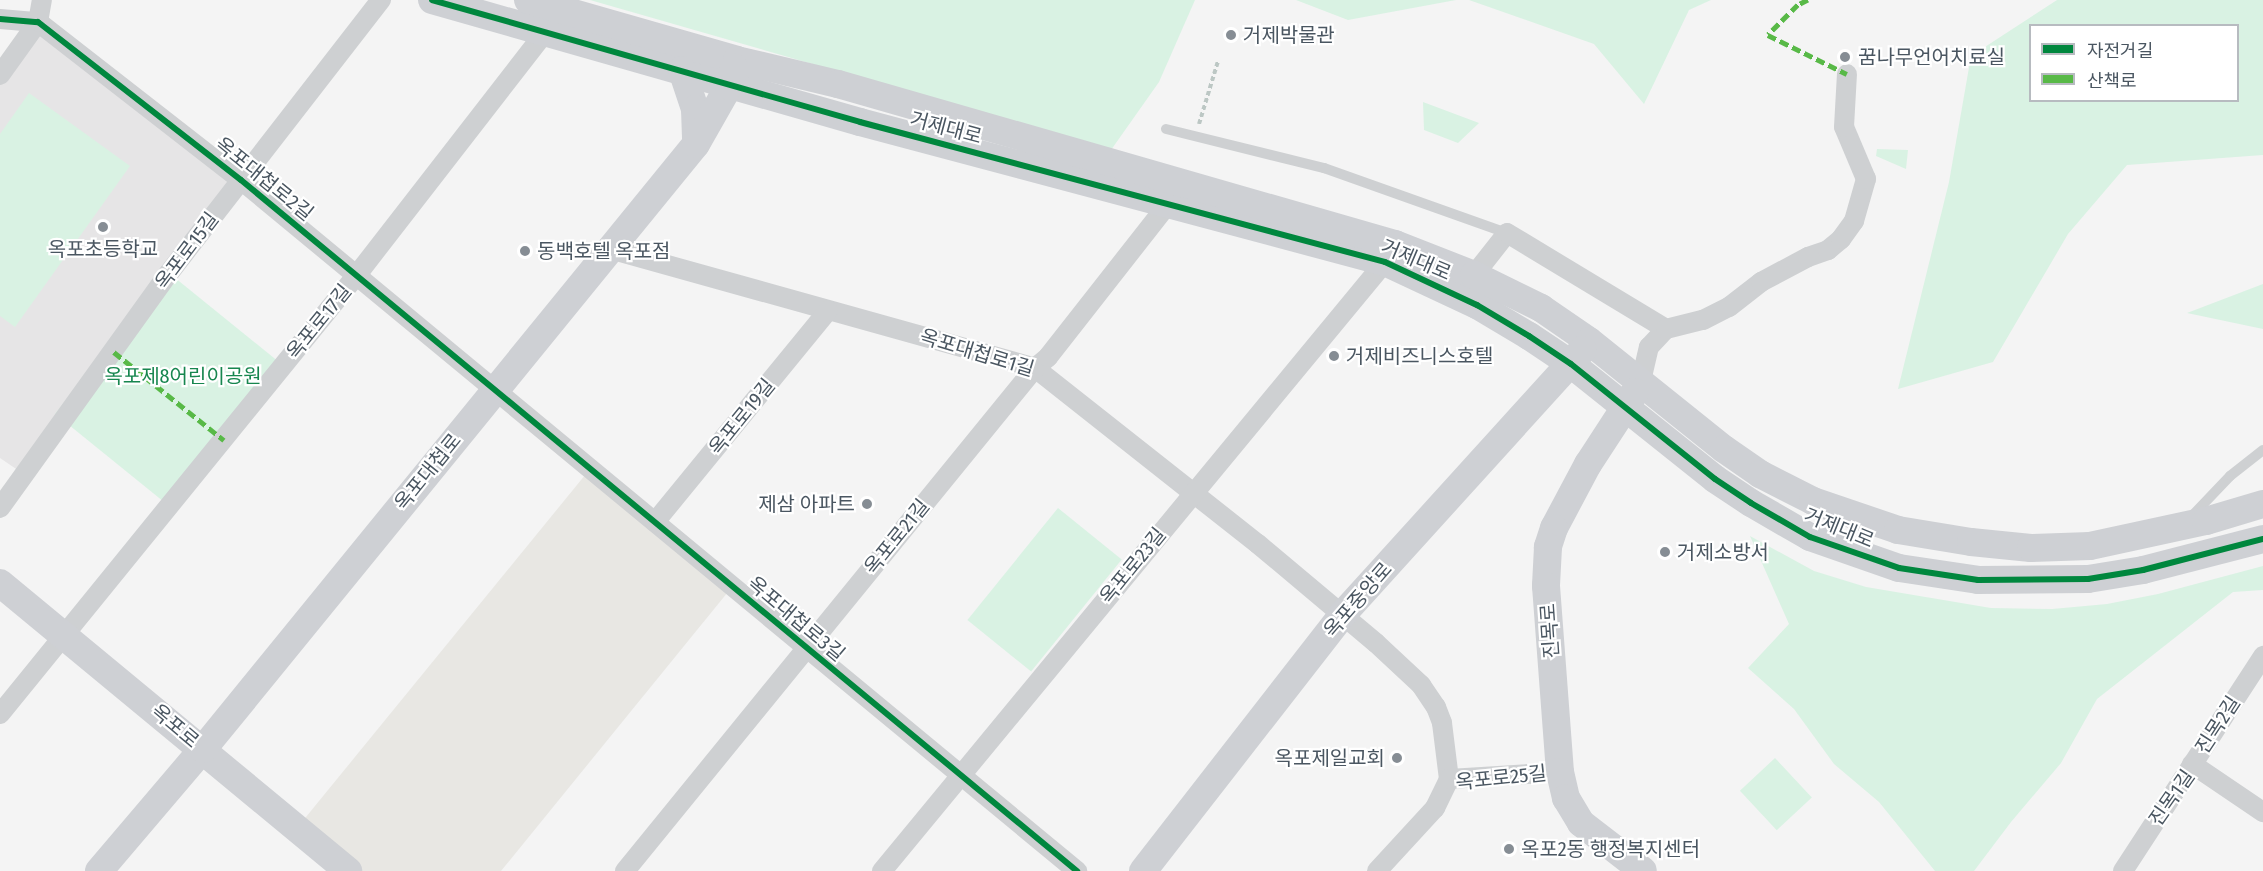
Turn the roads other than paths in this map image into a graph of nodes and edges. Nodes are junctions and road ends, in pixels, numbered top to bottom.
1 (42, 0) edge
2 (381, 0) edge
3 (432, 0) edge
4 (528, 0) edge
5 (0, 19) edge
6 (38, 22) junction
7 (545, 32) junction
8 (682, 70) junction
9 (733, 73) junction
10 (1847, 74) dead end
11 (0, 75) edge
12 (767, 96) junction
13 (1166, 129) dead end
14 (696, 144) junction
15 (241, 180) junction
16 (1168, 204) junction
17 (1507, 234) junction
18 (610, 249) junction
19 (1385, 262) junction
20 (1474, 275) junction
21 (356, 276) junction
22 (828, 311) junction
23 (1666, 329) junction
24 (1589, 341) junction
25 (1571, 364) junction
26 (1035, 368) junction
27 (1641, 381) junction
28 (495, 391) junction
29 (1627, 409) junction
30 (2263, 450) edge
31 (1194, 492) junction
32 (2263, 504) edge
33 (0, 508) edge
34 (655, 522) junction
35 (2184, 526) junction
36 (2263, 539) edge
37 (0, 583) edge
38 (1342, 615) junction
39 (66, 635) junction
40 (806, 648) junction
41 (2263, 656) edge
42 (0, 714) edge
43 (203, 748) junction
44 (2192, 764) junction
45 (1560, 772) junction
46 (960, 777) junction
47 (1449, 779) junction
48 (2263, 812) edge
49 (99, 871) edge
50 (348, 871) edge
51 (625, 871) edge
52 (882, 871) edge
53 (1077, 871) edge
54 (1143, 871) edge
55 (1377, 871) edge
56 (1643, 871) edge
57 (2123, 871) edge

1 - 6 street
2 - 15 street, 옥포로15길
3 - 7 street, 거제대로
4 - 9 street, 거제대로
5 - 6 street
6 - 11 street
6 - 15 street, 옥포대첩로2길
7 - 8 street, 거제대로
7 - 21 street, 옥포로17길
8 - 9 street, 거제대로
8 - 14 street
9 - 12 street, 거제대로
9 - 14 street, 옥포대첩로
9 - 20 street, 거제대로
10 - 23 street
12 - 14 street
12 - 16 street, 거제대로
13 - 17 lane
14 - 18 street, 옥포대첩로
15 - 21 street, 옥포대첩로2길
15 - 33 street, 옥포로15길
16 - 19 street, 거제대로
16 - 26 street, 옥포로21길
17 - 20 street
17 - 23 street
18 - 22 street, 옥포대첩로1길
18 - 28 street, 옥포대첩로
19 - 25 street, 거제대로
19 - 31 street, 옥포로23길
20 - 24 street, 거제대로
21 - 28 street, 옥포대첩로2길
21 - 39 street, 옥포로17길
22 - 26 street, 옥포대첩로1길
22 - 34 street, 옥포로19길
23 - 27 street
24 - 25 street, 옥포중앙로
24 - 27 street, 거제대로
25 - 29 street, 거제대로
25 - 38 street, 옥포중앙로
26 - 31 street, 옥포대첩로1길
26 - 40 street, 옥포로21길
27 - 29 street, 진목로
27 - 35 street, 거제대로
28 - 34 street, 옥포대첩로3길
28 - 43 street, 옥포대첩로
29 - 36 street, 거제대로
29 - 45 street, 진목로
30 - 35 lane
31 - 38 street, 옥포대첩로1길
31 - 46 street, 옥포로23길
32 - 35 street, 거제대로
34 - 40 street, 옥포대첩로3길
37 - 39 street, 옥포로
38 - 47 street, 옥포대첩로1길
38 - 54 street, 옥포중앙로
39 - 42 street, 옥포로17길
39 - 43 street, 옥포로
40 - 46 street, 옥포대첩로3길
40 - 51 street, 옥포로21길
41 - 44 street, 진목2길
43 - 49 street, 옥포대첩로
43 - 50 street, 옥포로
44 - 48 street, 진목1길
44 - 57 street, 진목1길
45 - 47 street, 옥포로25길
45 - 56 street, 진목로
46 - 52 street, 옥포로23길
46 - 53 street, 옥포대첩로3길
47 - 55 street, 옥포로25길

